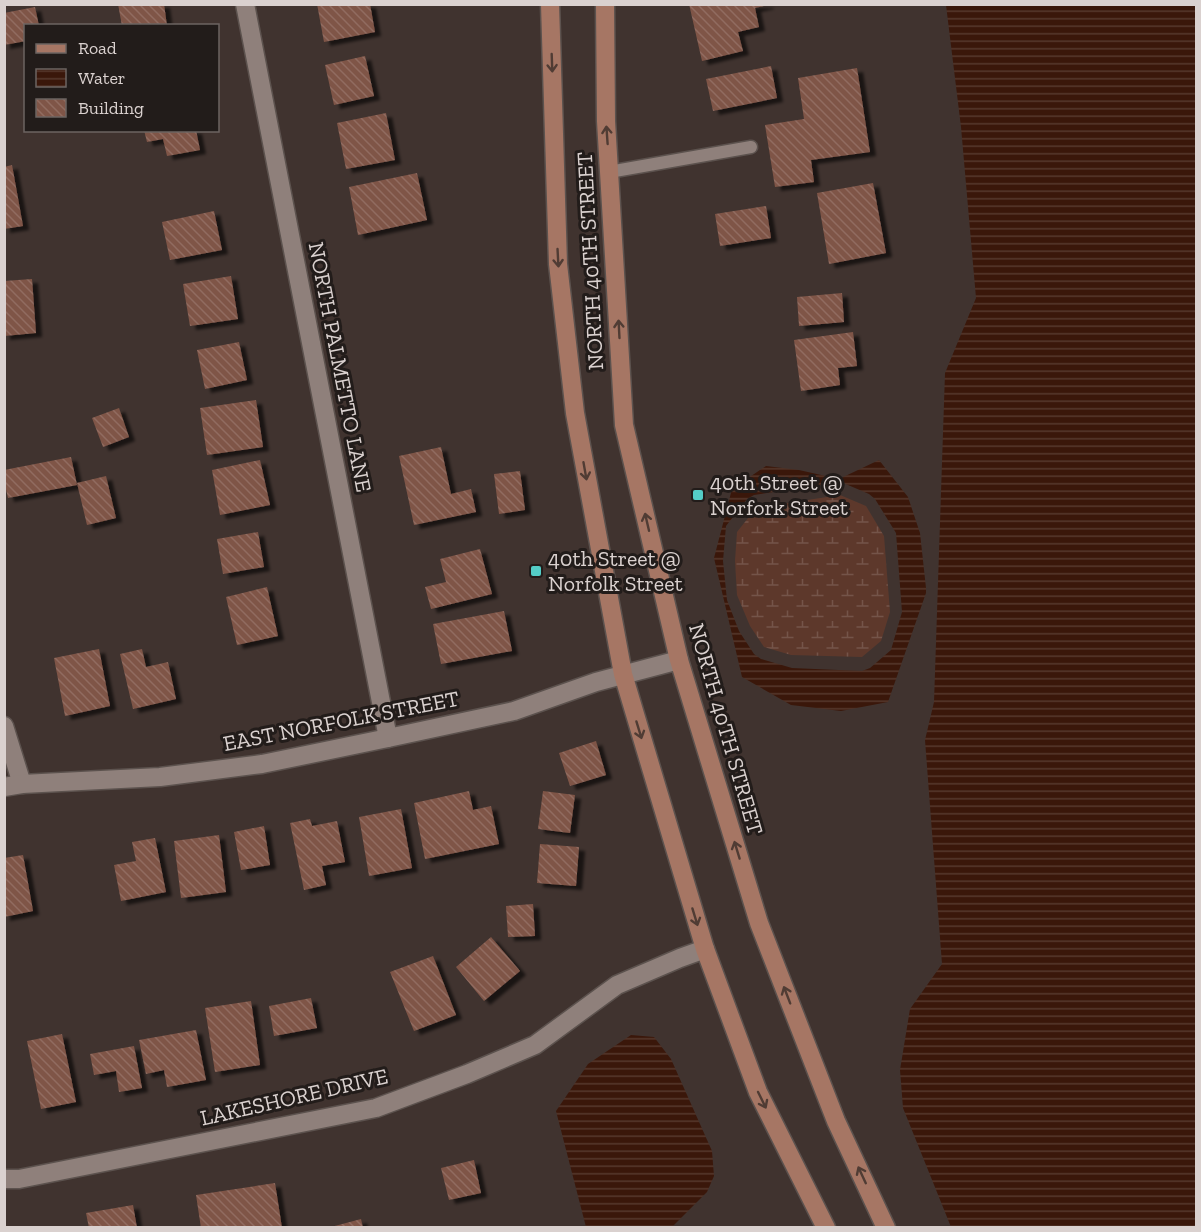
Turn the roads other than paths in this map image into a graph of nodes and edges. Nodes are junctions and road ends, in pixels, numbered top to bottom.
1 (245, 4) edge
2 (550, 4) edge
3 (604, 4) edge
4 (752, 147) dead end
5 (609, 172) junction
6 (679, 660) junction
7 (623, 674) junction
8 (4, 726) edge
9 (388, 738) junction
10 (13, 786) edge
11 (705, 949) junction
12 (4, 1179) edge
13 (826, 1227) edge
14 (886, 1227) edge

1 - 9 street, NORTH PALMETTO LANE
2 -> 7 main road, NORTH 40TH STREET
5 -> 3 main road, NORTH 40TH STREET
4 - 5 lane
6 -> 5 main road, NORTH 40TH STREET
6 - 7 street, EAST NORFOLK STREET
14 -> 6 main road, NORTH 40TH STREET
7 - 9 street, EAST NORFOLK STREET
7 -> 11 main road, NORTH 40TH STREET
8 - 10 street
9 - 10 street, EAST NORFOLK STREET
11 - 12 street, LAKESHORE DRIVE
11 -> 13 main road, NORTH 40TH STREET

